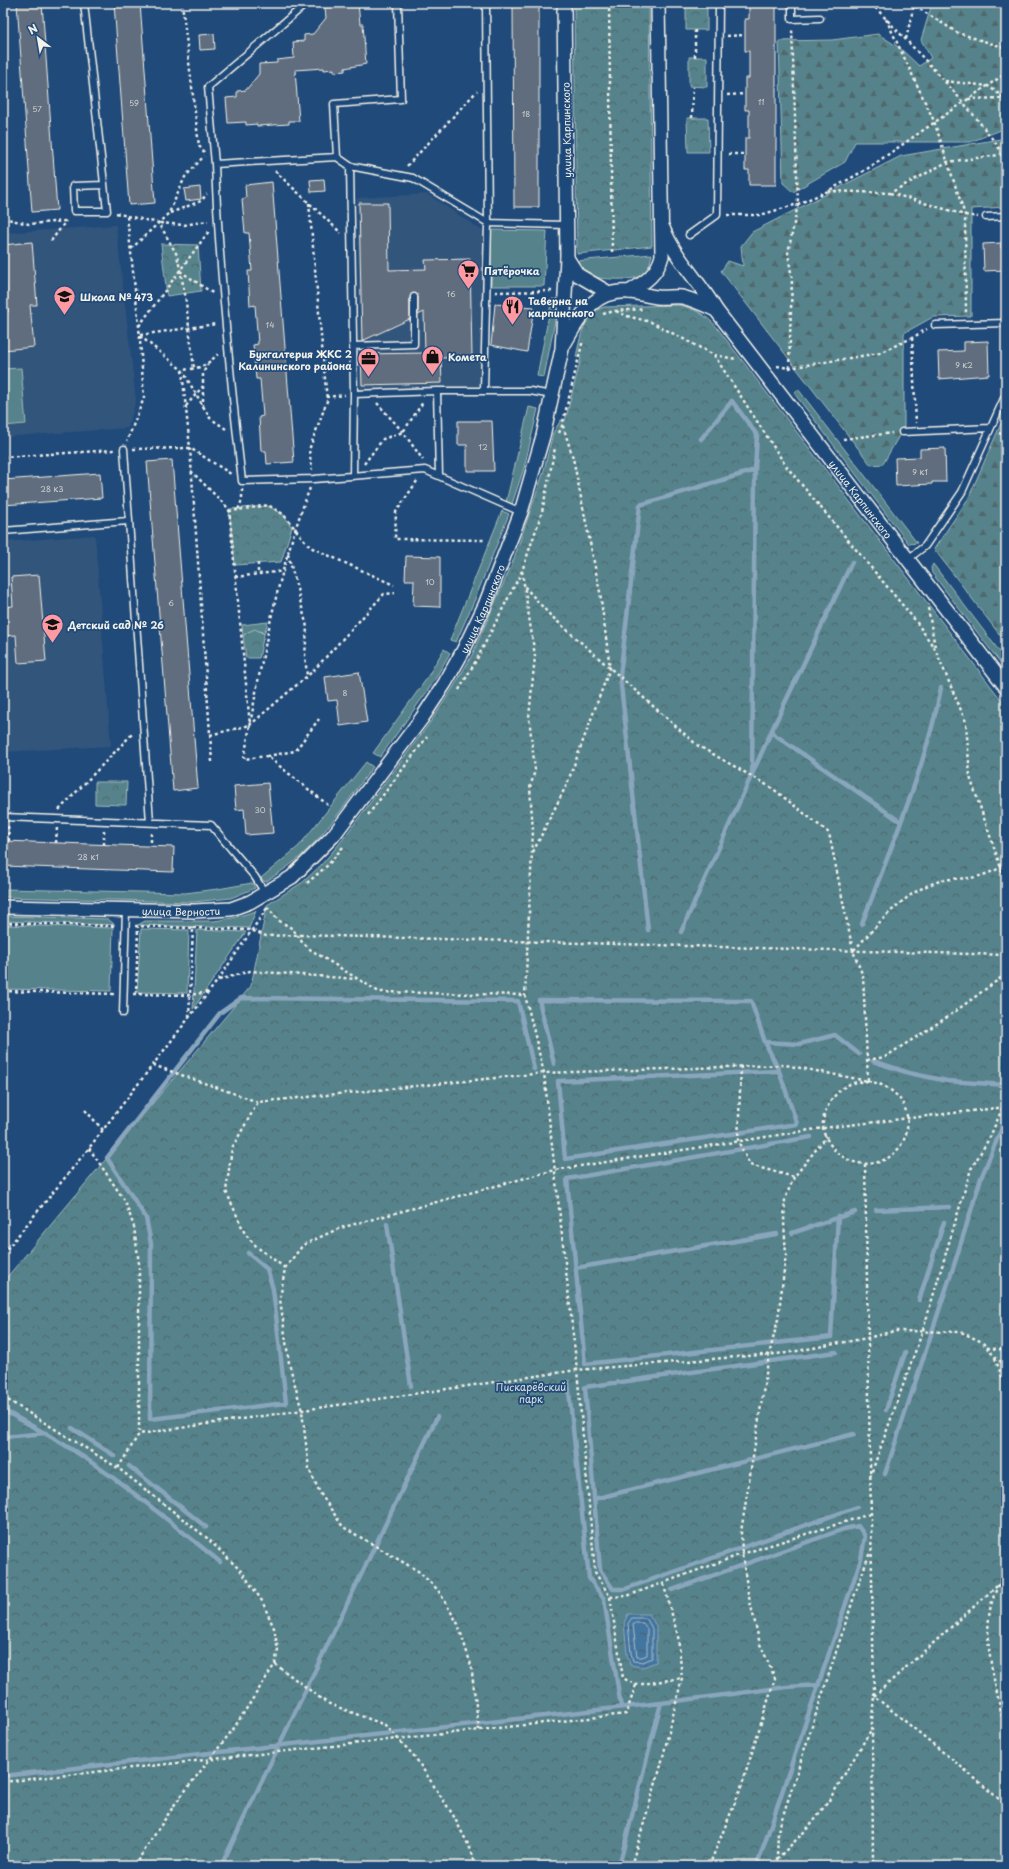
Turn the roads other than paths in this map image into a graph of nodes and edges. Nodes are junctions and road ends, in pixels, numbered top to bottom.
1 (84, 3) edge
2 (307, 3) edge
3 (398, 3) edge
4 (486, 3) edge
5 (564, 3) edge
6 (658, 3) edge
7 (719, 3) edge
8 (792, 3) edge
9 (820, 18) dead end
10 (336, 157) junction
11 (215, 164) junction
12 (350, 166) junction
13 (104, 185) junction
14 (1006, 216) edge
15 (986, 217) road end
16 (488, 223) junction
17 (566, 225) junction
18 (663, 228) junction
19 (688, 235) dead end
20 (567, 258) junction
21 (629, 292) junction
22 (608, 293) junction
23 (414, 297) dead end
24 (716, 310) junction
25 (1006, 323) edge
26 (935, 324) road end
27 (353, 346) junction
28 (562, 349) junction
29 (437, 391) junction
30 (484, 391) junction
31 (354, 394) junction
32 (1006, 394) edge
33 (552, 395) junction
34 (990, 428) junction
35 (902, 432) road end
36 (124, 449) road end
37 (354, 476) junction
38 (440, 476) junction
39 (521, 512) junction
40 (128, 521) junction
41 (3, 531) edge
42 (908, 559) junction
43 (1006, 688) edge
44 (5, 817) edge
45 (150, 822) junction
46 (333, 836) joint
47 (266, 894) junction
48 (3, 907) edge
49 (126, 910) junction
50 (123, 1013) dead end

1 - 13 lane
2 - 11 lane
3 - 10 lane
4 - 16 lane
5 - 17 street, улица Карпинского
6 - 18 street, улица Карпинского
7 - 19 lane
8 - 9 lane
10 - 11 lane
10 - 12 lane
11 - 37 lane
12 - 16 lane
12 - 27 lane
13 - 13 lane
14 - 15 lane
16 - 17 lane
16 - 30 lane
17 - 20 street, улица Карпинского
18 - 21 street, улица Карпинского
18 - 24 street, улица Карпинского
20 - 22 street
20 - 28 street, улица Карпинского
21 - 22 street
21 - 24 street, улица Карпинского
22 - 28 street, улица Карпинского
23 - 27 lane
24 - 42 street, улица Карпинского
25 - 26 lane
27 - 31 lane
28 - 33 street, улица Карпинского
29 - 30 lane
29 - 31 lane
29 - 38 lane
30 - 33 lane
31 - 37 lane
32 - 34 lane
33 - 39 street, улица Карпинского
34 - 35 lane
34 - 42 lane
36 - 40 lane
37 - 38 lane
38 - 39 lane
39 - 46 street, улица Карпинского
40 - 41 lane
40 - 45 lane
42 - 43 street, улица Карпинского
44 - 45 lane
45 - 47 lane
46 - 47 street, улица Верности
47 - 49 street, улица Верности
48 - 49 street, улица Верности
49 - 50 lane

